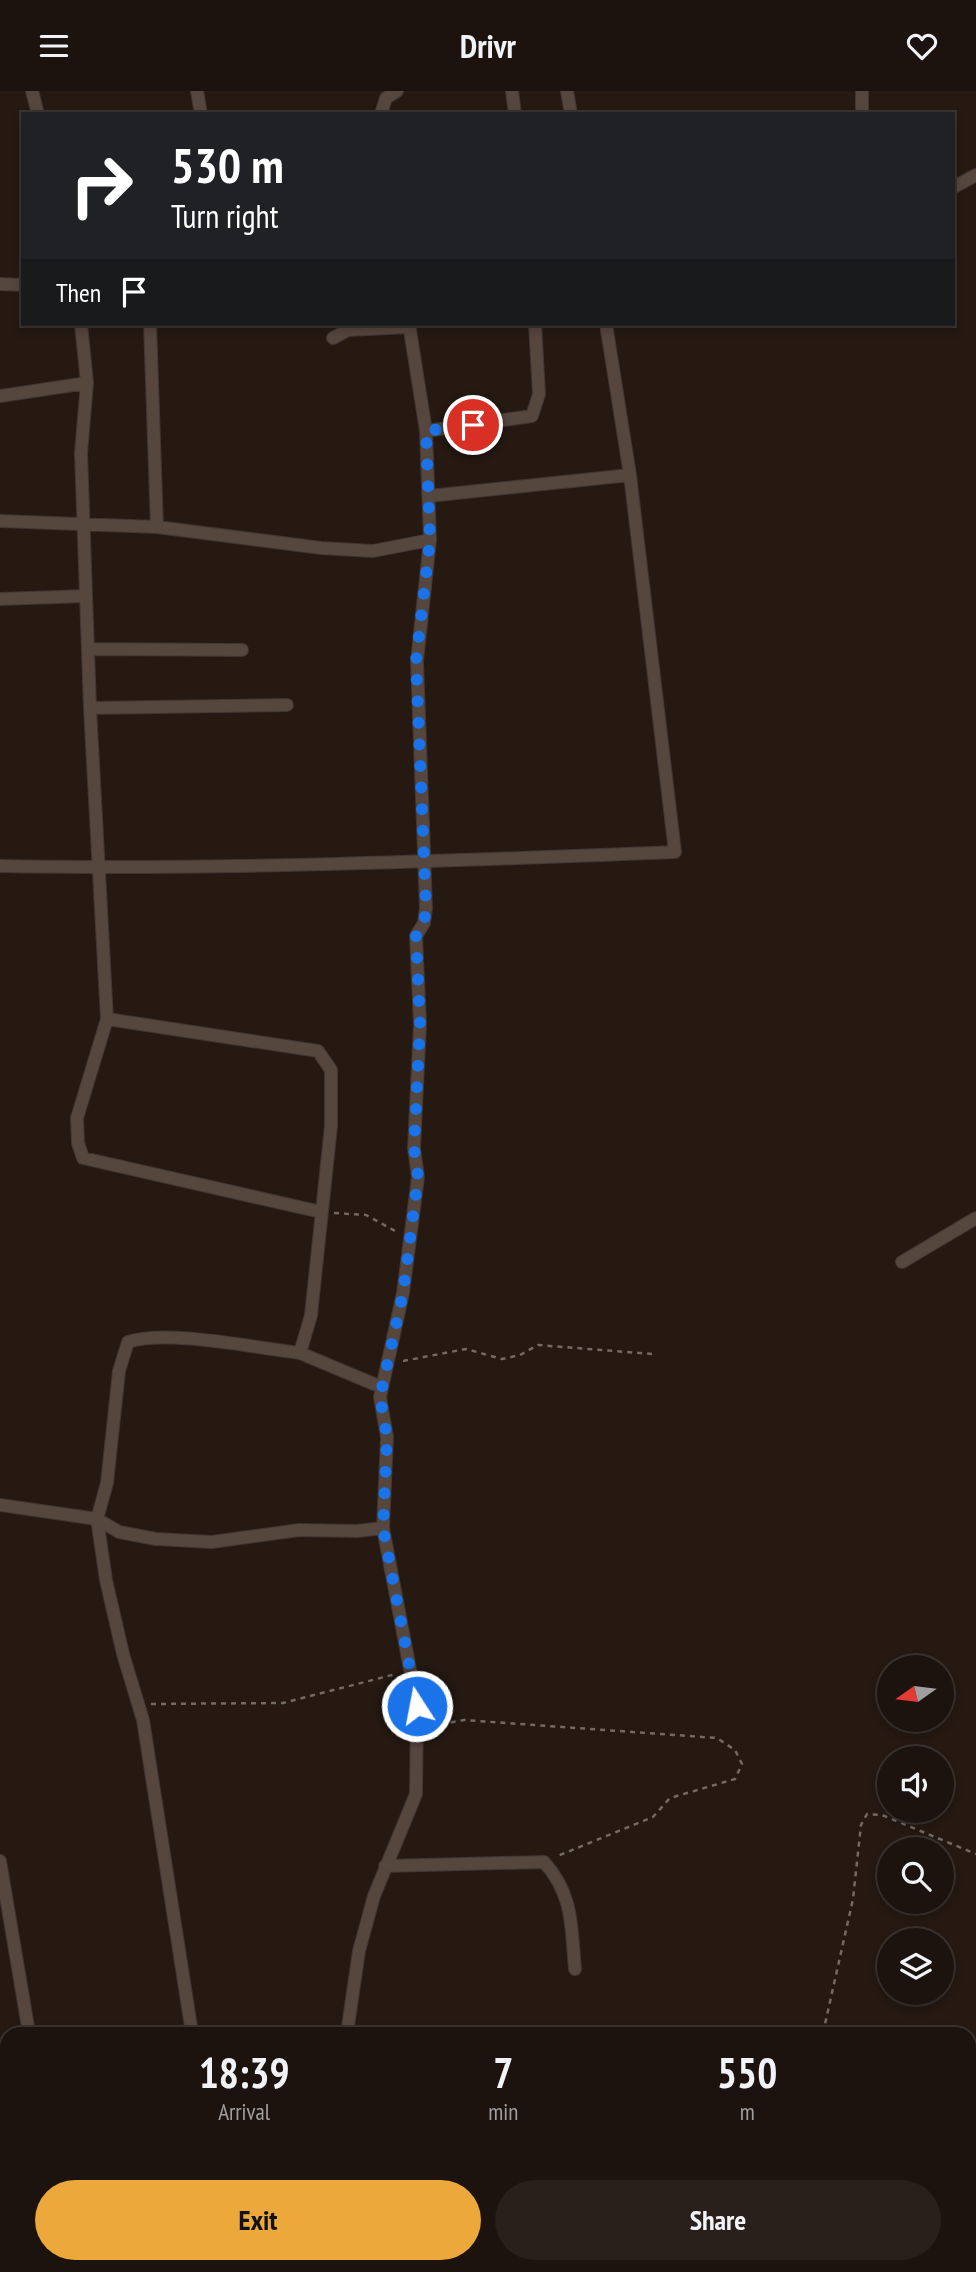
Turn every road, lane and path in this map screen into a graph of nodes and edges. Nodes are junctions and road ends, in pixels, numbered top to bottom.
1 (32, 91) edge
2 (197, 91) edge
3 (397, 91) edge
4 (512, 91) edge
5 (567, 91) edge
6 (862, 91) edge
7 (37, 112) edge
8 (201, 112) edge
9 (382, 112) edge
10 (515, 112) edge
11 (571, 112) edge
12 (862, 112) edge
13 (976, 175) edge
14 (955, 186) edge
15 (0, 284) edge
16 (21, 285) edge
17 (81, 326) edge
18 (150, 326) edge
19 (397, 326) edge
20 (409, 326) edge
21 (535, 326) edge
22 (606, 326) edge
23 (333, 338) dead end
24 (88, 383) junction
25 (0, 396) edge
26 (426, 431) junction
27 (630, 475) junction
28 (429, 496) junction
29 (0, 521) edge
30 (83, 526) junction
31 (157, 527) junction
32 (430, 540) junction
33 (86, 596) junction
34 (0, 599) edge
35 (88, 649) junction
36 (242, 650) dead end
37 (287, 705) dead end
38 (90, 708) junction
39 (424, 862) junction
40 (0, 866) edge
41 (98, 868) junction
42 (107, 1019) junction
43 (321, 1212) junction
44 (976, 1218) edge
45 (412, 1240) junction
46 (902, 1262) dead end
47 (300, 1353) junction
48 (652, 1354) dead end
49 (386, 1365) junction
50 (381, 1387) junction
51 (0, 1505) edge
52 (97, 1518) junction
53 (383, 1528) junction
54 (410, 1670) junction
55 (139, 1705) junction
56 (417, 1728) junction
57 (976, 1854) edge
58 (0, 1861) edge
59 (544, 1862) junction
60 (385, 1866) junction
61 (575, 1969) dead end
62 (28, 2027) edge
63 (191, 2027) edge
64 (348, 2027) edge
65 (824, 2027) edge

1 - 7 street
2 - 8 street
3 - 9 street
4 - 10 street
5 - 11 street
6 - 12 street
13 - 14 street
15 - 16 street
17 - 24 street
18 - 31 street
19 - 23 street
20 - 26 street
21 - 26 street
22 - 27 street
24 - 25 street
24 - 30 street
26 - 28 street
27 - 28 street
27 - 39 street
28 - 32 street
29 - 30 street
30 - 31 street
30 - 33 street
31 - 32 street
32 - 39 street
33 - 34 street
33 - 35 street
35 - 36 street
35 - 38 street
37 - 38 street
38 - 41 street
39 - 41 street
39 - 45 street
40 - 41 street
41 - 42 street
42 - 43 street
42 - 43 street
43 - 45 path
43 - 47 street
44 - 46 street
45 - 49 street
47 - 50 street
47 - 52 street
48 - 49 path
49 - 50 street
50 - 53 street
51 - 52 street
52 - 53 street
52 - 55 street
53 - 54 street
54 - 55 path
54 - 56 street
55 - 63 street
56 - 59 path
56 - 60 street
57 - 65 path
58 - 62 street
59 - 60 street
59 - 61 street
60 - 64 street

